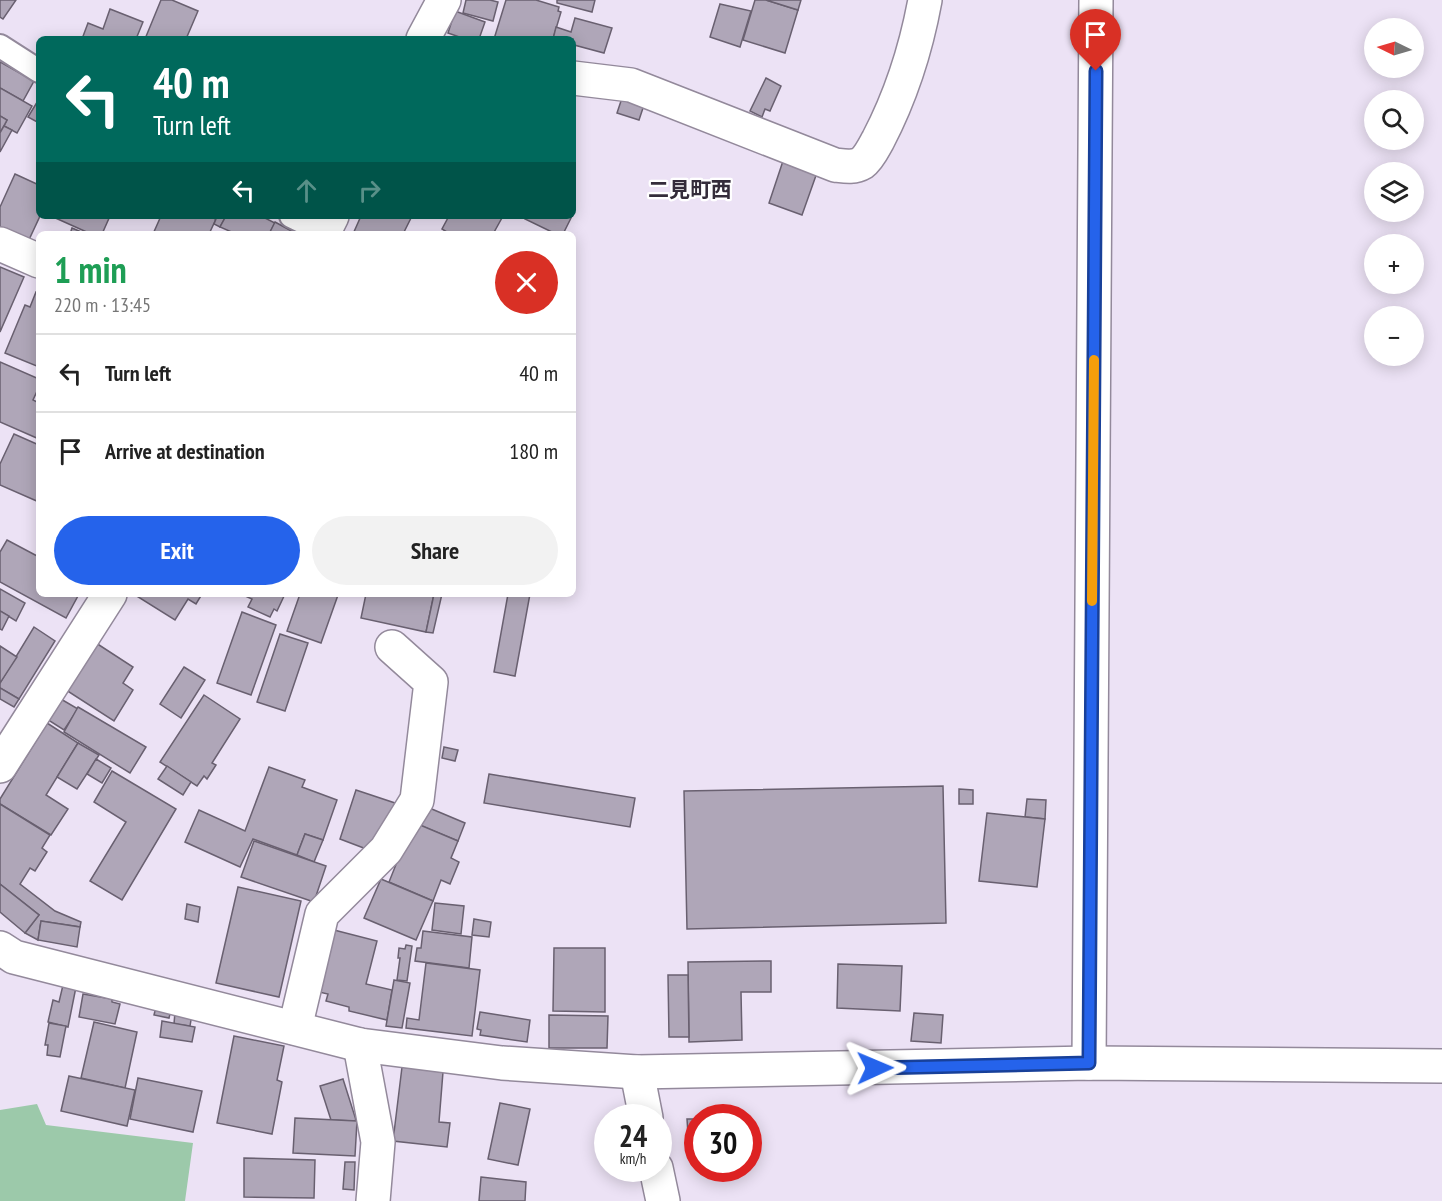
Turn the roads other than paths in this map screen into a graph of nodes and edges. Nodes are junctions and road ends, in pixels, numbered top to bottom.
1 (444, 0) edge
2 (925, 0) edge
3 (1096, 0) edge
4 (427, 36) edge
5 (0, 46) edge
6 (36, 69) edge
7 (576, 78) edge
8 (301, 219) edge
9 (327, 227) edge
10 (0, 244) edge
11 (36, 260) edge
12 (108, 597) edge
13 (392, 647) dead end
14 (0, 766) edge
15 (0, 948) edge
16 (295, 1028) junction
17 (360, 1044) junction
18 (1089, 1063) junction
19 (1442, 1066) edge
20 (637, 1072) junction
21 (643, 1104) edge
22 (659, 1182) edge
23 (373, 1201) edge
24 (663, 1201) edge

1 - 4 street
2 - 7 street
3 - 18 street
5 - 6 lane
8 - 9 lane
10 - 11 street
12 - 14 street
13 - 16 street
15 - 16 street
16 - 17 street
17 - 20 street
17 - 23 street
18 - 19 street
18 - 20 street
20 - 21 street
22 - 24 street

